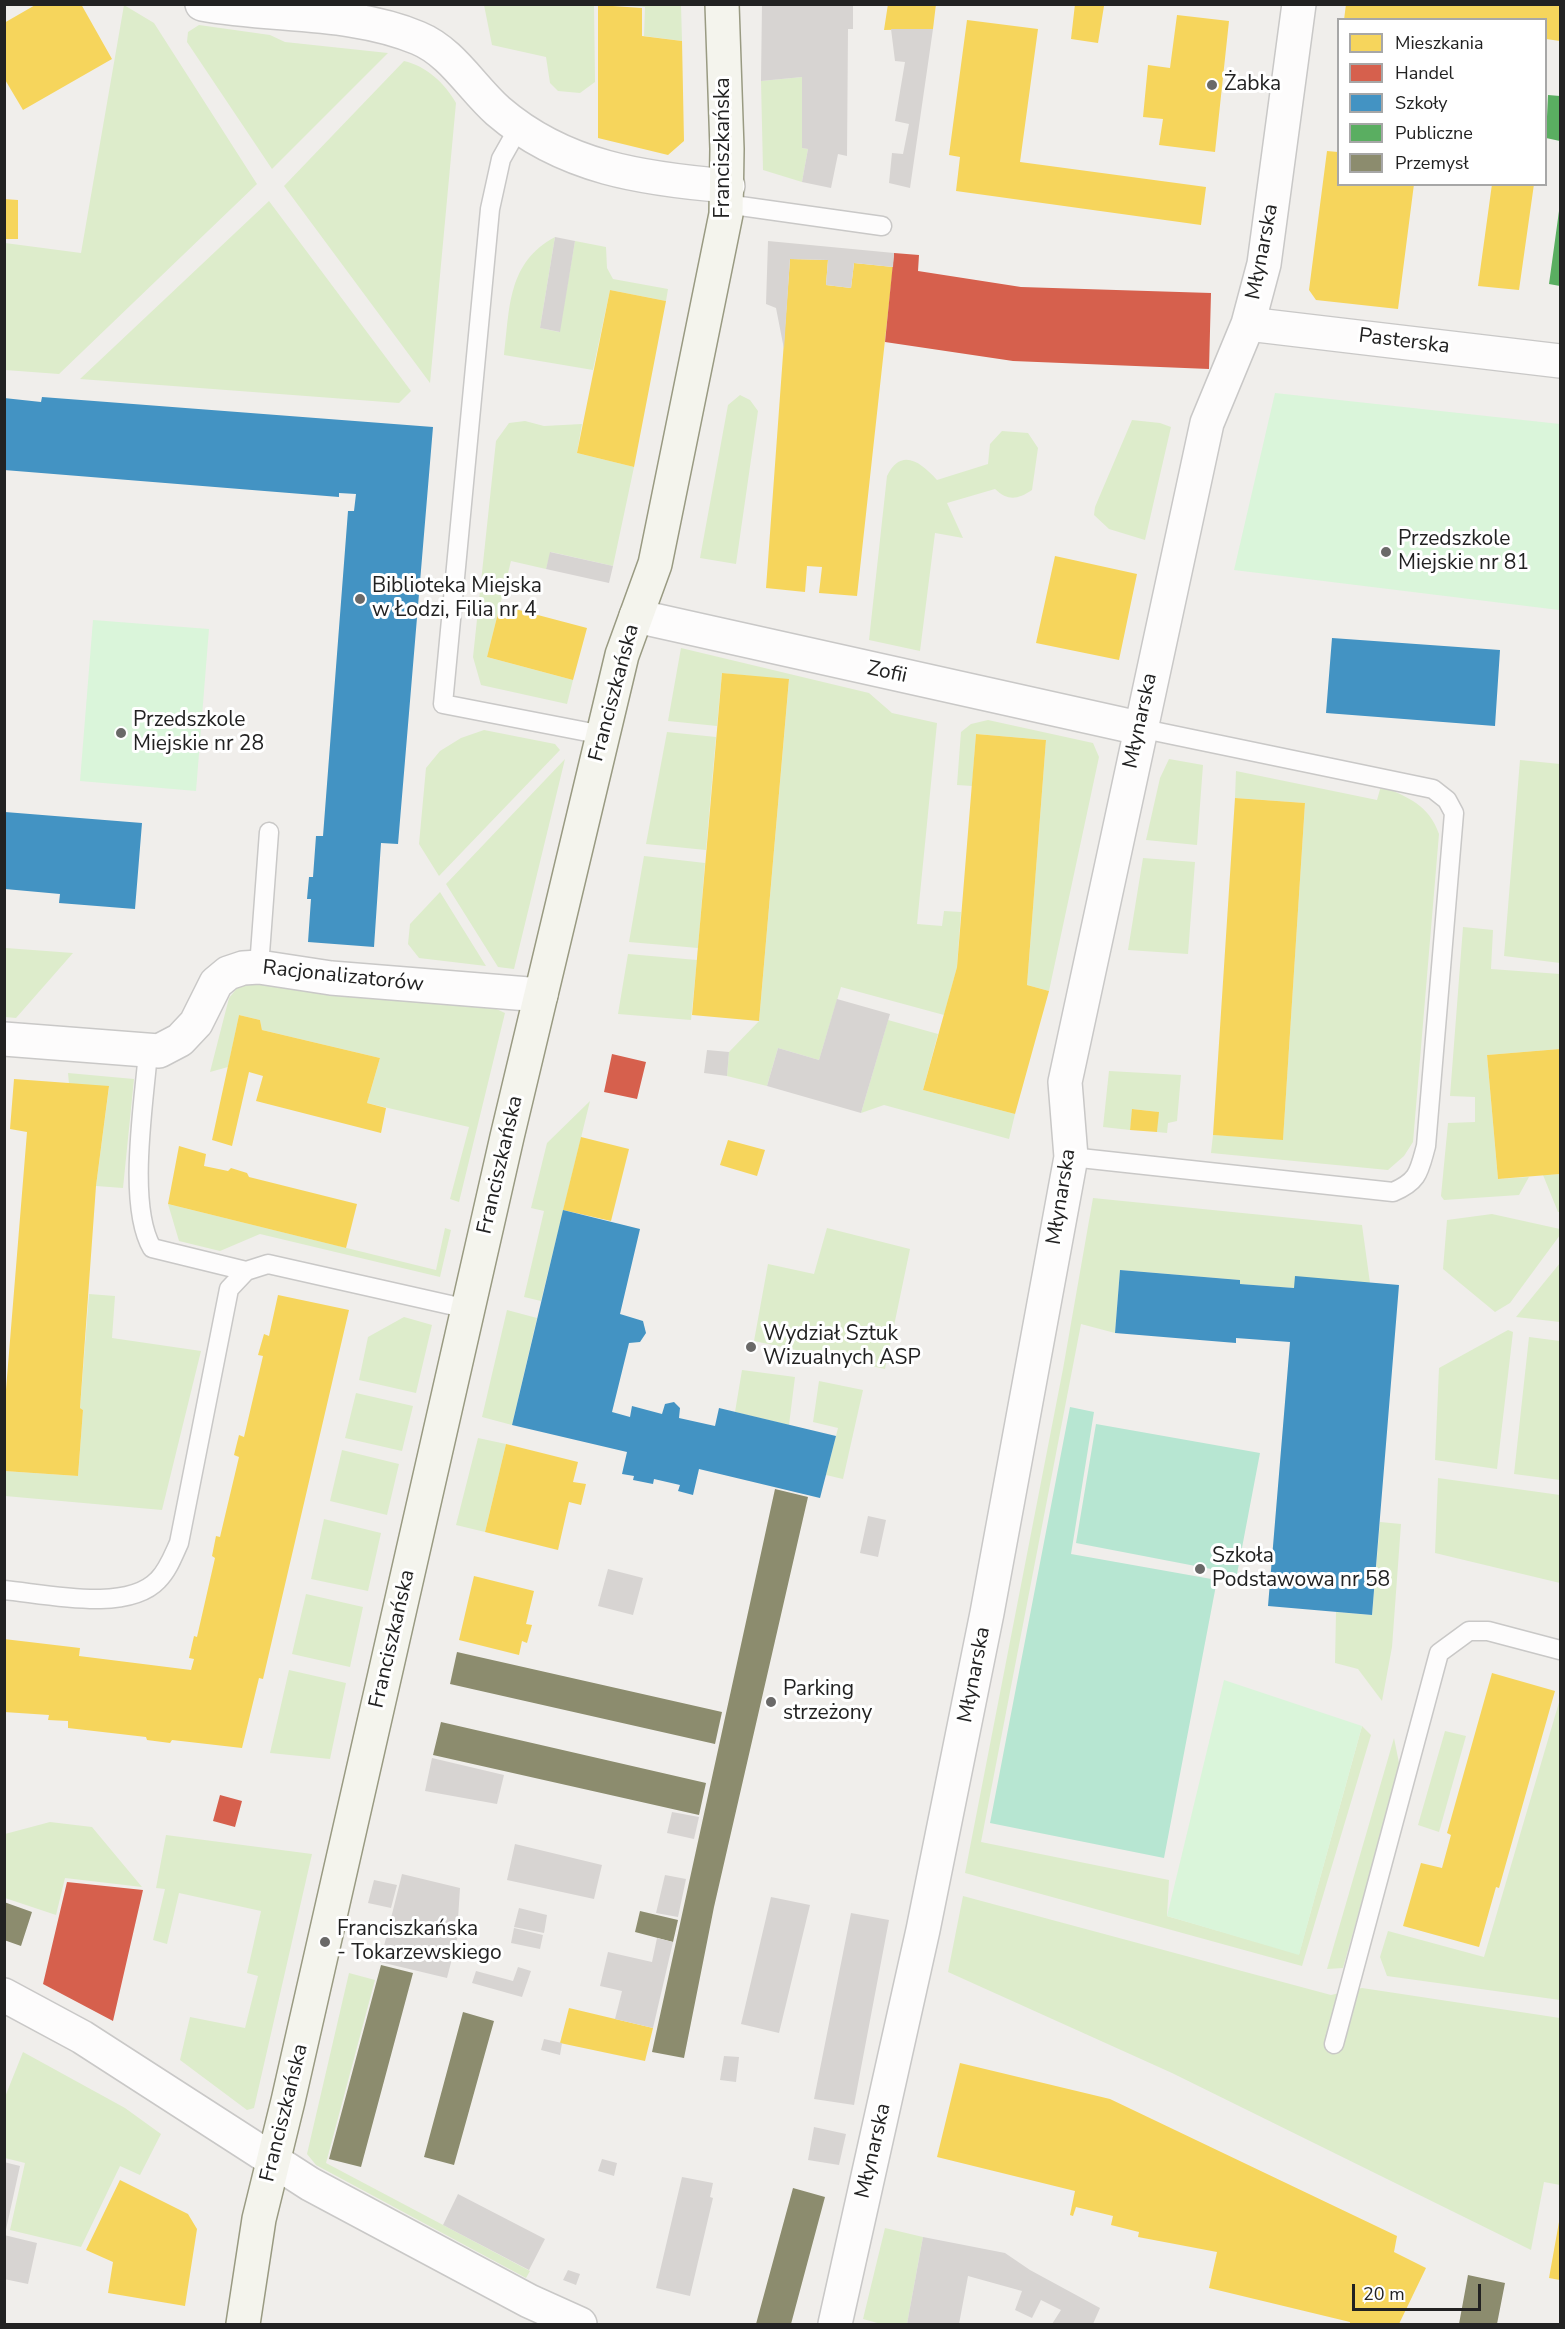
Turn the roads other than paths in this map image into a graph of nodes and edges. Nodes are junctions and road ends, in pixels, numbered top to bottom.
1 (202, 4) edge
2 (722, 4) edge
3 (1299, 4) edge
4 (519, 127) junction
5 (727, 195) junction
6 (882, 226) dead end
7 (1248, 324) junction
8 (1560, 361) edge
9 (636, 616) junction
10 (1139, 728) junction
11 (603, 735) junction
12 (269, 832) dead end
13 (259, 967) junction
14 (541, 995) junction
15 (4, 1039) edge
16 (148, 1052) junction
17 (1071, 1157) junction
18 (246, 1271) junction
19 (468, 1309) junction
20 (4, 1590) edge
21 (1560, 1650) edge
22 (4, 1995) edge
23 (1334, 2044) dead end
24 (273, 2162) junction
25 (243, 2325) edge
26 (580, 2325) edge
27 (835, 2325) edge

1 - 4 street
2 - 5 street, Franciszkańska
3 - 7 street, Młynarska
4 - 5 street
4 - 11 lane
5 - 6 lane
5 - 9 street, Franciszkańska
7 - 8 street, Pasterska
7 - 10 street, Młynarska
9 - 10 street, Zofii
9 - 11 street, Franciszkańska
10 - 17 street, Młynarska
10 - 17 lane
11 - 14 street, Franciszkańska
12 - 13 lane
13 - 14 street, Racjonalizatorów
13 - 16 street, Racjonalizatorów
14 - 19 street, Franciszkańska
15 - 16 street, Racjonalizatorów
16 - 18 lane
17 - 27 street, Młynarska
18 - 19 lane
18 - 20 lane
19 - 24 street, Franciszkańska
21 - 23 lane
22 - 24 street
24 - 25 street, Franciszkańska
24 - 26 street

